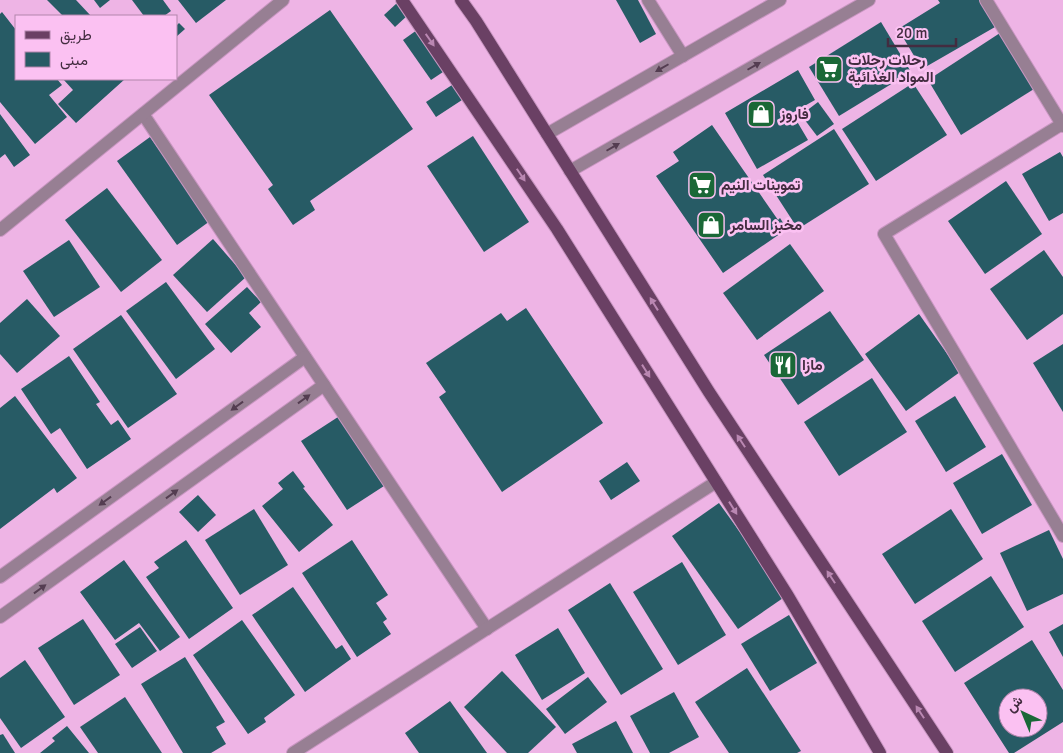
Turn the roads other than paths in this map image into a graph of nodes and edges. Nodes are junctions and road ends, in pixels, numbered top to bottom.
1 (283, 0) edge
2 (402, 0) edge
3 (461, 0) edge
4 (648, 0) edge
5 (780, 0) edge
6 (869, 0) edge
7 (986, 0) edge
8 (683, 56) junction
9 (143, 114) junction
10 (1062, 125) edge
11 (547, 134) junction
12 (570, 171) junction
13 (0, 230) edge
14 (305, 357) junction
15 (324, 385) junction
16 (716, 482) junction
17 (1063, 536) edge
18 (0, 577) edge
19 (0, 617) edge
20 (487, 629) junction
21 (293, 753) edge
22 (880, 753) edge
23 (947, 753) edge

1 - 9 street
2 -> 16 main road
3 - 11 main road
4 - 8 street
5 - 8 street
12 -> 6 street
7 - 10 street
8 -> 11 street
9 - 13 street
9 - 14 street
10 - 17 street
11 - 12 main road
23 -> 12 main road
14 - 15 street
14 -> 18 street
19 -> 15 street
15 - 20 street
16 - 20 street
16 -> 22 main road
20 - 21 street

